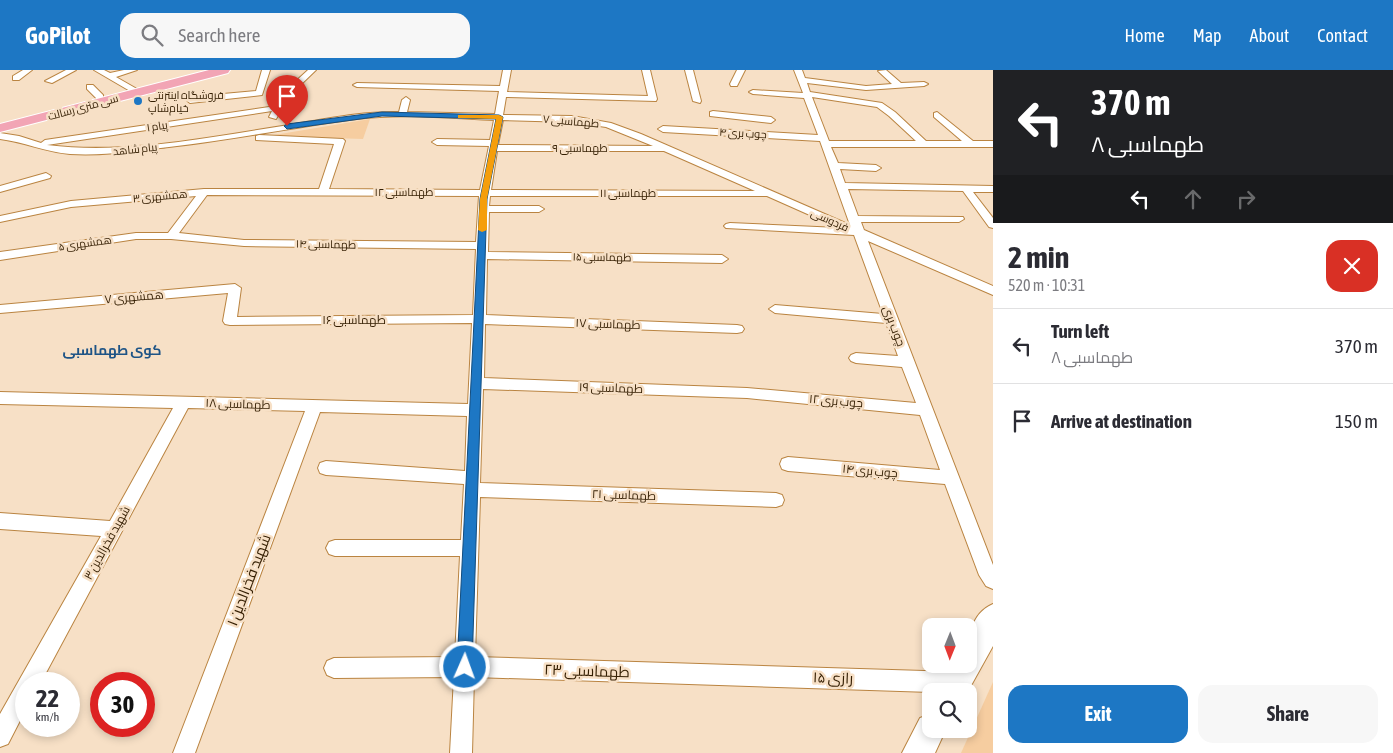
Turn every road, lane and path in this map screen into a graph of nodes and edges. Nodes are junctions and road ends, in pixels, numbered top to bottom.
1 (28, 70) edge
2 (72, 70) edge
3 (98, 70) edge
4 (133, 70) edge
5 (204, 70) edge
6 (224, 70) edge
7 (266, 70) edge
8 (312, 70) edge
9 (507, 70) edge
10 (646, 70) edge
11 (689, 70) edge
12 (741, 70) edge
13 (798, 70) edge
14 (882, 71) dead end
15 (109, 76) junction
16 (16, 78) dead end
17 (178, 79) junction
18 (802, 80) junction
19 (49, 81) dead end
20 (357, 84) dead end
21 (734, 84) dead end
22 (924, 84) dead end
23 (900, 86) junction
24 (90, 87) dead end
25 (133, 89) junction
26 (503, 92) junction
27 (753, 92) dead end
28 (808, 95) junction
29 (100, 97) junction
30 (190, 100) dead end
31 (406, 100) dead end
32 (697, 101) dead end
33 (278, 108) junction
34 (766, 111) dead end
35 (714, 114) dead end
36 (937, 114) dead end
37 (402, 115) junction
38 (499, 117) junction
39 (771, 120) junction
40 (0, 123) edge
41 (0, 128) edge
42 (270, 129) junction
43 (663, 129) dead end
44 (779, 135) junction
45 (0, 136) edge
46 (230, 137) junction
47 (25, 141) junction
48 (825, 141) junction
49 (437, 142) dead end
50 (36, 144) junction
51 (924, 144) junction
52 (971, 144) junction
53 (993, 144) edge
54 (494, 146) junction
55 (0, 147) edge
56 (668, 149) junction
57 (834, 166) junction
58 (876, 168) dead end
59 (46, 176) dead end
60 (842, 186) junction
61 (0, 189) edge
62 (966, 189) junction
63 (993, 189) edge
64 (204, 192) junction
65 (323, 192) junction
66 (485, 192) junction
67 (770, 194) junction
68 (483, 209) junction
69 (539, 209) dead end
70 (988, 213) edge
71 (0, 219) edge
72 (959, 220) dead end
73 (993, 225) edge
74 (730, 226) dead end
75 (857, 226) junction
76 (171, 236) junction
77 (481, 250) junction
78 (0, 256) edge
79 (722, 259) dead end
80 (993, 291) edge
81 (775, 308) dead end
82 (0, 309) edge
83 (479, 319) junction
84 (892, 319) junction
85 (230, 321) joint
86 (737, 329) dead end
87 (856, 358) dead end
88 (908, 362) junction
89 (476, 384) junction
90 (747, 393) joint
91 (0, 398) edge
92 (184, 402) junction
93 (314, 407) junction
94 (475, 410) junction
95 (926, 410) junction
96 (788, 464) dead end
97 (326, 468) dead end
98 (951, 478) junction
99 (472, 484) junction
100 (776, 500) dead end
101 (0, 521) edge
102 (114, 529) junction
103 (335, 548) dead end
104 (470, 548) junction
105 (993, 580) edge
106 (993, 618) edge
107 (465, 667) junction
108 (334, 668) dead end
109 (36, 672) edge
110 (709, 674) joint
111 (961, 674) edge
112 (15, 706) edge
113 (2, 728) edge
114 (926, 738) edge
115 (184, 753) edge
116 (461, 753) edge
117 (918, 753) edge

1 - 16 street
2 - 19 street
3 - 15 street
4 - 15 street
5 - 17 main road, سی متری رسالت
6 - 17 main road, سی متری رسالت
7 - 30 street
8 - 33 street
9 - 26 street
10 - 26 street
11 - 32 street
12 - 21 street
13 - 18 street, چوب بری
14 - 23 street
15 - 25 street
17 - 25 main road, سی متری رسالت
17 - 41 main road, سی متری رسالت
18 - 23 street
18 - 28 street, چوب بری
20 - 26 street
22 - 23 street
24 - 29 street
25 - 29 main road, سی متری رسالت
26 - 38 street
27 - 28 street
28 - 48 street, چوب بری
28 - 51 street
29 - 40 main road, سی متری رسالت
31 - 37 street
33 - 42 street
33 - 50 street, ۱ پیام
34 - 39 street
35 - 39 street
36 - 52 street
37 - 38 street, ۷ طهماسبی
37 - 42 street, پیام شاهد
38 - 54 street
38 - 56 street, ۷ طهماسبی
39 - 44 street
42 - 46 street, پیام شاهد
43 - 44 street, ۴ چوب بری
44 - 48 street, ۴ چوب بری
45 - 47 street, پیام شاهد
46 - 50 street, پیام شاهد
46 - 65 street
47 - 50 street, پیام شاهد
47 - 55 street
48 - 51 street, ۴ چوب بری
48 - 57 street, چوب بری
49 - 54 street, ۹ طهماسبی
51 - 52 street, ۴ چوب بری
52 - 53 street, ۴ چوب بری
54 - 56 street, ۹ طهماسبی
54 - 66 street
56 - 67 street, فردوسی
57 - 58 street
57 - 60 street, چوب بری
59 - 61 street
60 - 62 street
60 - 75 street, چوب بری
62 - 63 street
62 - 70 street
64 - 65 street, ۳ همشهری
64 - 71 street, ۳ همشهری
64 - 76 street
65 - 66 street, ۱۲ طهماسبی
66 - 67 street, ۱۱ طهماسبی
66 - 68 street
67 - 75 street, فردوسی
68 - 69 street
68 - 77 street
70 - 73 street
72 - 75 street
74 - 75 street
75 - 80 street, فردوسی
75 - 84 street, چوب بری
76 - 77 street, ۱۴ طهماسبی
76 - 78 street, ۵ همشهری
77 - 79 street, ۱۵ طهماسبی
77 - 83 street
81 - 84 street
82 - 85 street, ۷ همشهری
83 - 85 street, ۱۶ طهماسبی
83 - 86 street, ۱۷ طهماسبی
83 - 89 street
84 - 88 street, چوب بری
87 - 88 street
88 - 95 street, چوب بری
89 - 90 street, ۱۹ طهماسبی
89 - 94 street
90 - 95 street, ۱۲ چوب بری
91 - 92 street, ۱۸ طهماسبی
92 - 93 street, ۱۸ طهماسبی
92 - 102 street, ۳ شهید فخرالدین
93 - 94 street, ۱۸ طهماسبی
93 - 115 street, ۱ شهید فخرالدین
94 - 99 street
95 - 98 street, چوب بری
96 - 98 street, ۱۴ چوب بری
97 - 99 street, ۲۱ طهماسبی
98 - 105 street, چوب بری
99 - 100 street, ۲۱ طهماسبی
99 - 104 street
101 - 102 street
102 - 109 street, ۳ شهید فخرالدین
103 - 104 street
104 - 107 street
106 - 111 main road
107 - 108 street, ۲۳ طهماسبی
107 - 110 street, ۲۳ طهماسبی
107 - 116 street
110 - 111 street, ۱۵ رازی
112 - 113 street
114 - 117 main road

